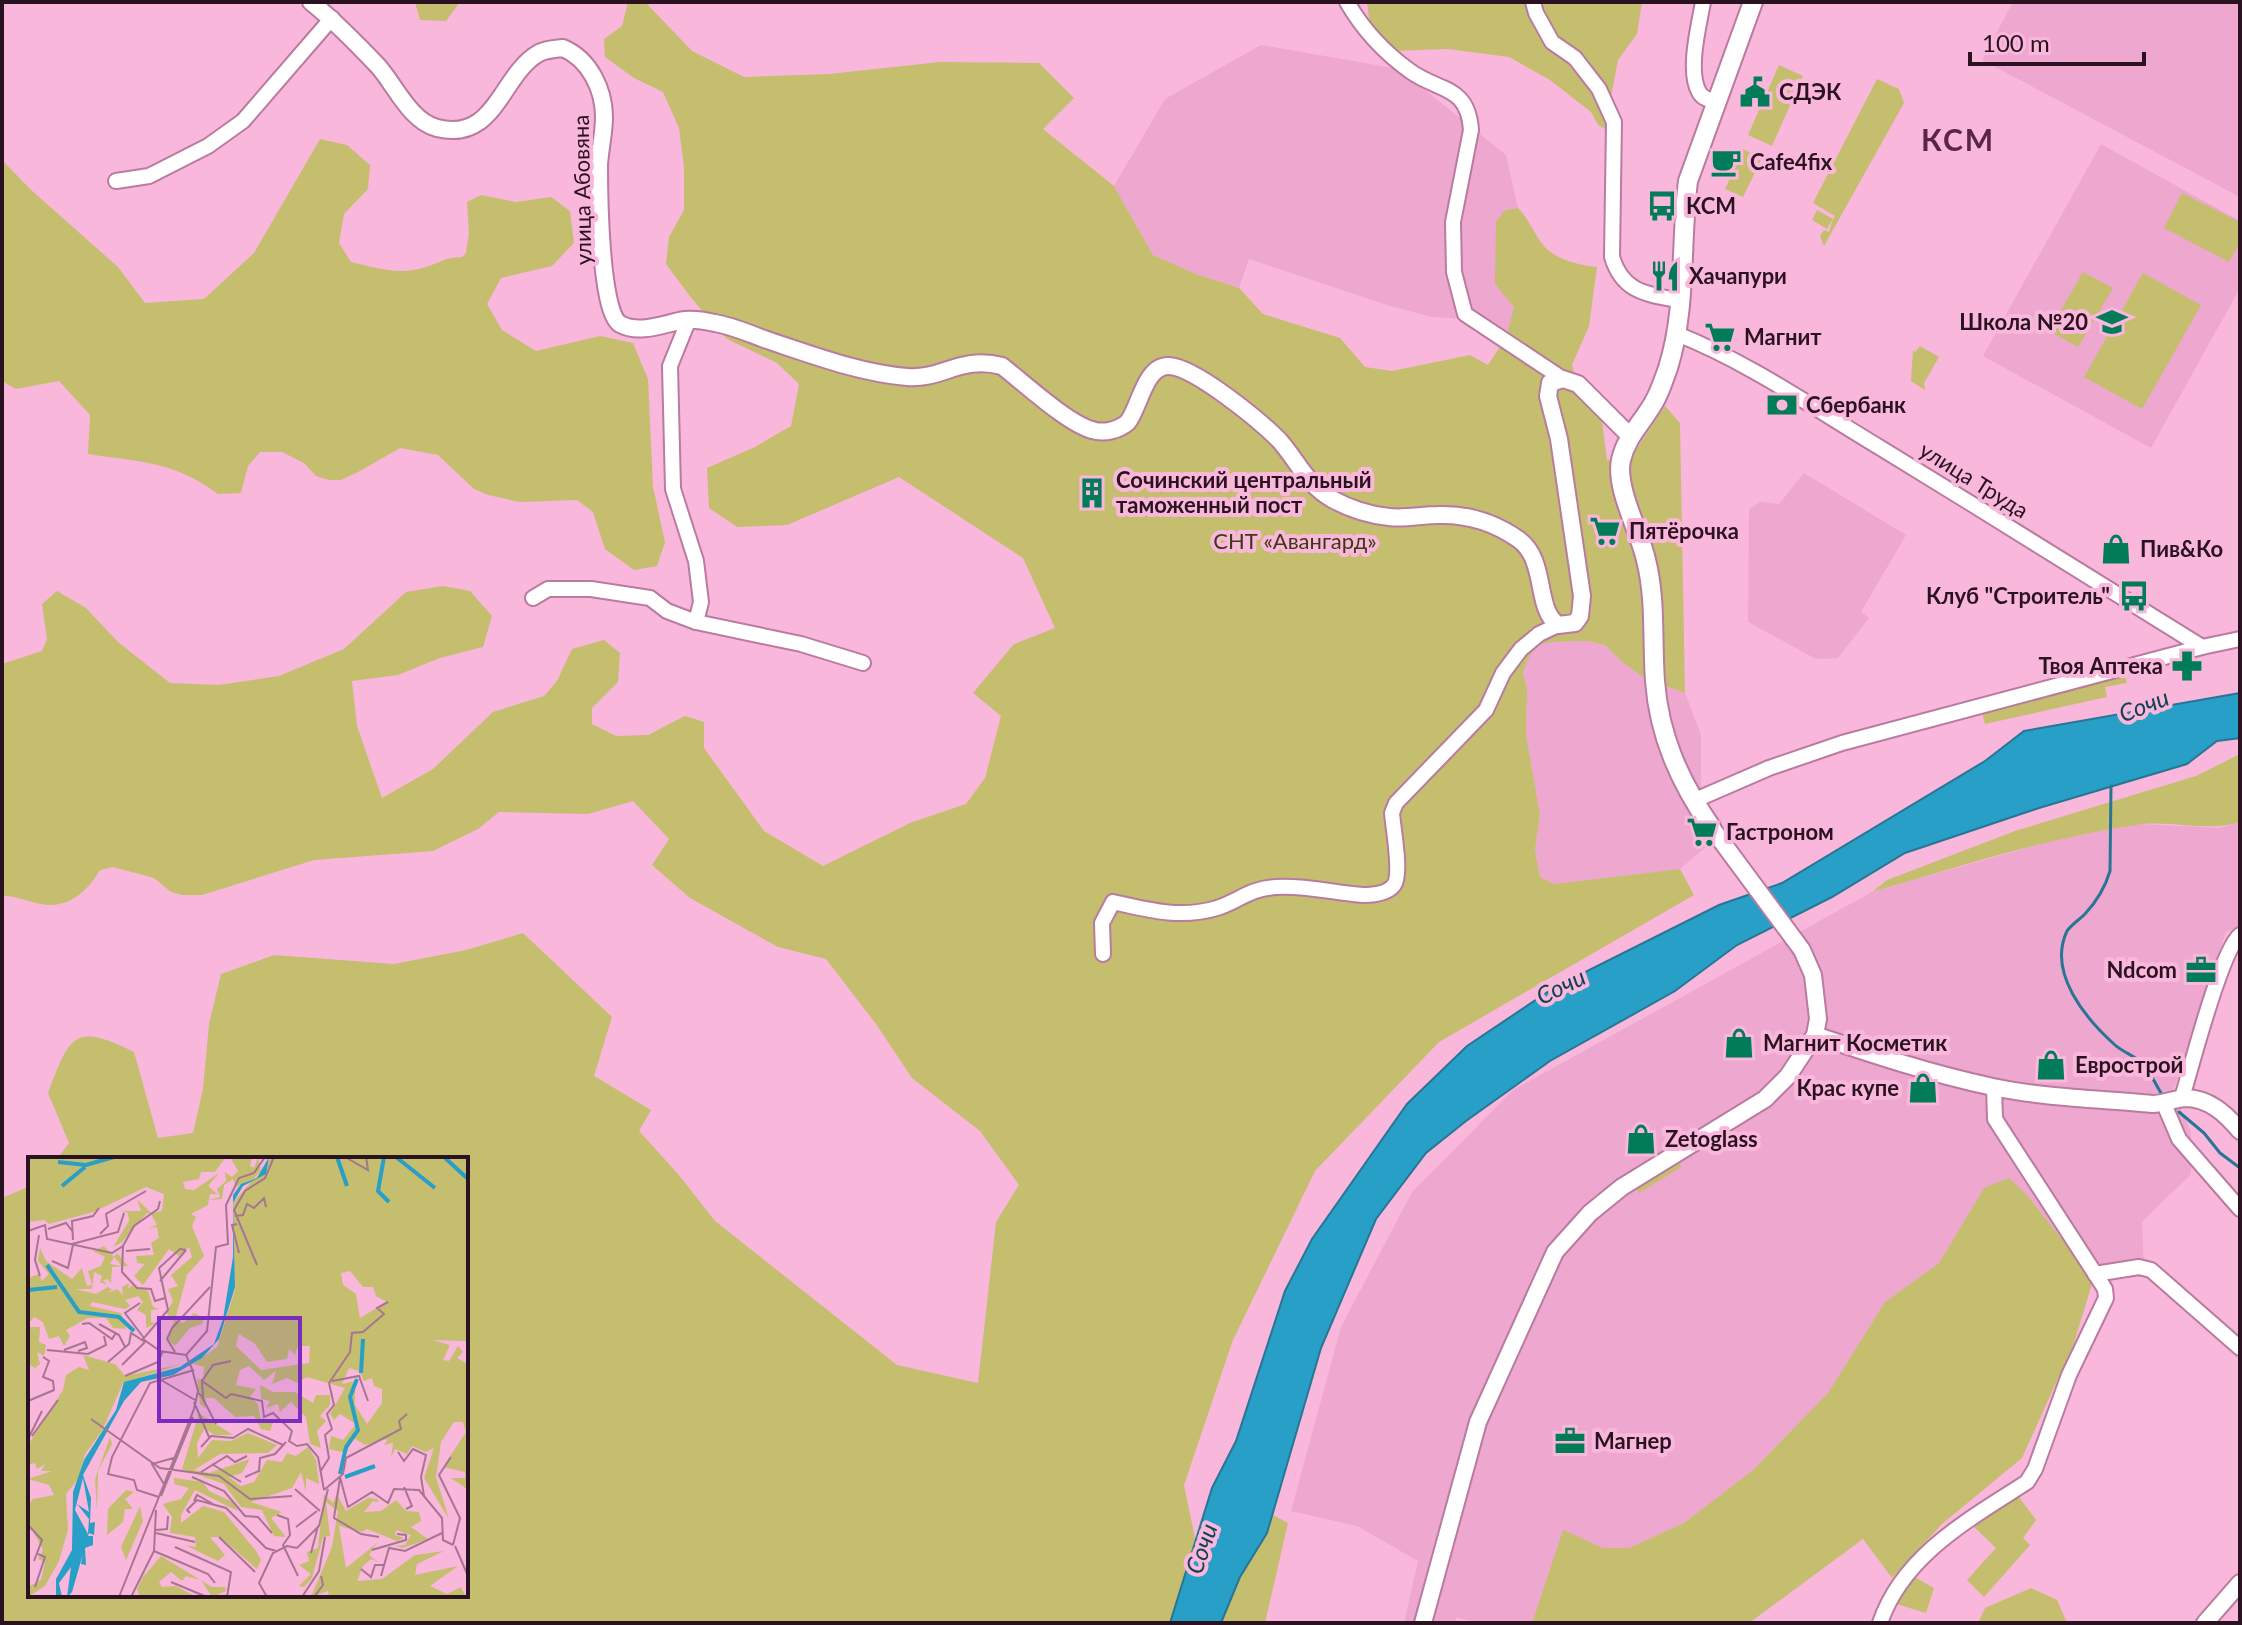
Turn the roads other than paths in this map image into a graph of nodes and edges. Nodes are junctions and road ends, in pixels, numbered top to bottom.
1 (311, 2) edge
2 (1347, 2) edge
3 (1703, 2) edge
4 (1753, 2) edge
5 (1534, 8) edge
6 (332, 18) junction
7 (1715, 102) junction
8 (116, 181) dead end
9 (1682, 301) junction
10 (689, 319) junction
11 (1677, 334) junction
12 (1563, 379) junction
13 (1630, 436) junction
14 (533, 598) dead end
15 (696, 622) junction
16 (1558, 625) junction
17 (2240, 639) edge
18 (2202, 647) junction
19 (863, 663) dead end
20 (1693, 801) junction
21 (1711, 827) joint
22 (2240, 935) edge
23 (1103, 954) dead end
24 (1815, 1035) junction
25 (1994, 1087) junction
26 (2188, 1099) junction
27 (2164, 1104) junction
28 (2240, 1131) edge
29 (2240, 1209) edge
30 (2095, 1274) junction
31 (2240, 1348) edge
32 (2240, 1583) edge
33 (1423, 1623) edge
34 (1880, 1623) edge
35 (2205, 1623) edge

1 - 6 street, улица Абовяна
2 - 12 street
3 - 7 street
4 - 7 main road
5 - 9 street
6 - 8 street
6 - 10 street, улица Абовяна
7 - 9 main road
9 - 11 main road
10 - 15 street
10 - 16 street, улица Абовяна
11 - 13 main road
11 - 18 street, улица Труда
12 - 13 street
12 - 16 street
13 - 20 main road
14 - 15 street
15 - 19 street
16 - 23 street
17 - 18 street
18 - 20 street
20 - 21 main road
21 - 24 street
22 - 26 street
24 - 25 street
24 - 33 street
25 - 27 street
25 - 30 street
26 - 27 street
26 - 28 street
27 - 29 street
30 - 31 street
30 - 34 street
32 - 35 street

